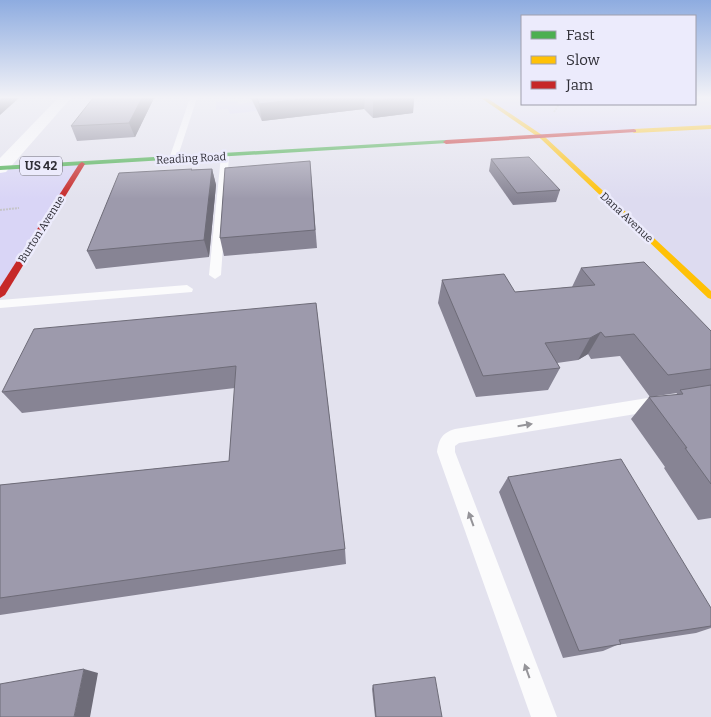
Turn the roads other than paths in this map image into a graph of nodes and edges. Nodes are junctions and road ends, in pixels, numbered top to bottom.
1 (34, 131) edge
2 (182, 131) edge
3 (533, 131) edge
4 (643, 131) edge
5 (543, 138) junction
6 (226, 156) junction
7 (173, 159) junction
8 (82, 164) junction
9 (0, 168) edge
10 (215, 275) dead end
11 (187, 289) dead end
12 (0, 295) edge
13 (711, 296) edge
14 (0, 304) edge
15 (682, 400) edge
16 (544, 717) edge

1 - 9 street
2 - 7 lane
3 - 5 main road, Dana Avenue
4 - 5 main road, Reading Road / US 42
5 - 6 main road, Reading Road / US 42
5 - 13 main road, Dana Avenue
6 - 7 main road, Reading Road / US 42
6 - 10 lane
7 - 8 main road, Reading Road / US 42
8 - 9 main road, Reading Road / US 42
8 - 12 main road, Burton Avenue
11 - 14 lane
16 -> 15 lane

